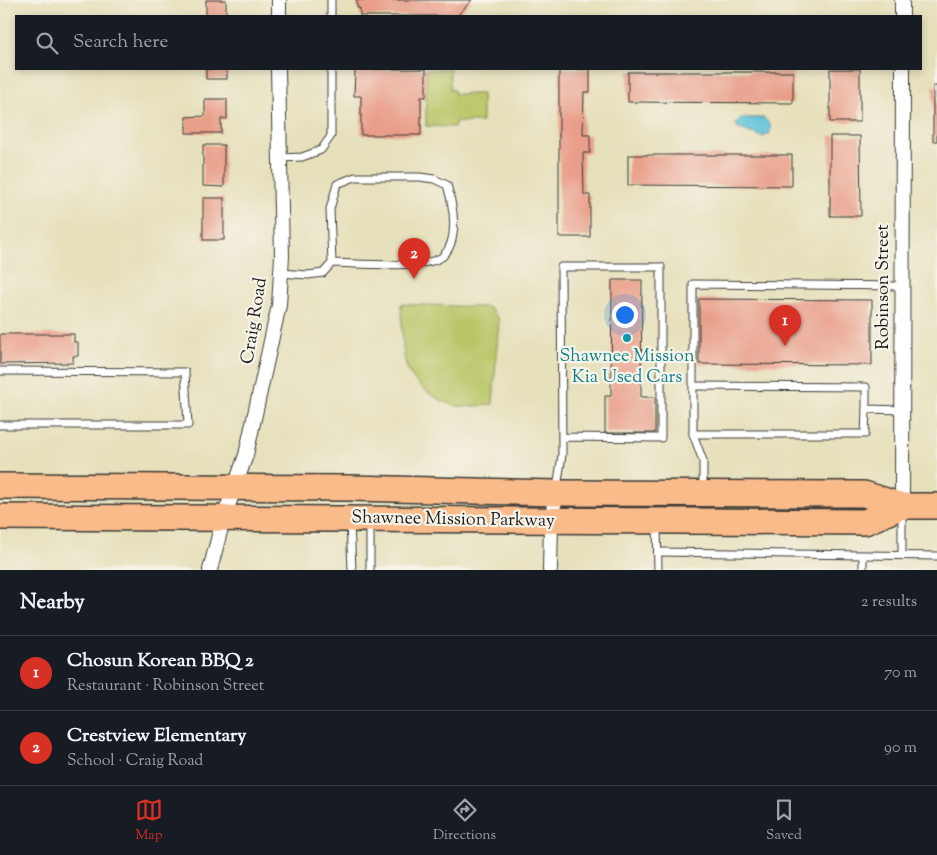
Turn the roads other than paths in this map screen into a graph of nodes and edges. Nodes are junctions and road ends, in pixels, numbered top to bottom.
1 (278, 0) edge
2 (331, 0) edge
3 (902, 0) edge
4 (278, 15) edge
5 (331, 15) edge
6 (902, 15) edge
7 (278, 70) edge
8 (331, 70) edge
9 (903, 70) edge
10 (280, 158) junction
11 (332, 263) junction
12 (281, 272) junction
13 (902, 286) junction
14 (0, 371) edge
15 (692, 386) junction
16 (866, 410) junction
17 (903, 410) junction
18 (0, 425) edge
19 (692, 434) junction
20 (562, 437) junction
21 (0, 486) edge
22 (236, 488) junction
23 (556, 493) junction
24 (703, 493) junction
25 (902, 506) junction
26 (937, 506) edge
27 (0, 517) edge
28 (360, 519) junction
29 (223, 520) junction
30 (657, 521) junction
31 (551, 522) junction
32 (658, 552) junction
33 (863, 554) junction
34 (902, 555) junction
35 (937, 556) edge
36 (210, 570) edge
37 (352, 570) edge
38 (370, 570) edge
39 (550, 570) edge
40 (658, 570) edge
41 (863, 570) edge

1 - 4 street
2 - 5 lane
3 - 6 street
7 - 10 street, Craig Road
8 - 10 lane
9 - 13 street, Robinson Street
10 - 12 street, Craig Road
11 - 11 lane
11 - 12 lane
12 - 22 street, Craig Road
13 - 15 lane
13 - 17 street, Robinson Street
14 - 18 lane
15 - 16 lane
15 - 19 lane
16 - 17 lane
16 - 19 lane
17 - 25 street, Robinson Street
19 - 24 lane
20 - 20 lane
20 - 23 lane
21 - 22 highway, Shawnee Mission Parkway
22 - 23 highway, Shawnee Mission Parkway
22 - 29 street, Craig Road
23 - 24 highway, Shawnee Mission Parkway
23 - 31 street
24 - 25 highway, Shawnee Mission Parkway
25 - 26 highway, Shawnee Mission Parkway
25 - 30 highway, Shawnee Mission Parkway
25 - 34 lane
27 - 29 highway, Shawnee Mission Parkway
28 - 29 highway, Shawnee Mission Parkway
28 - 31 highway, Shawnee Mission Parkway
28 - 37 lane
28 - 38 lane
29 - 36 street, Craig Road
30 - 31 highway, Shawnee Mission Parkway
30 - 32 lane
31 - 39 street
32 - 33 lane
32 - 40 lane
33 - 34 lane
33 - 41 lane
34 - 35 lane

